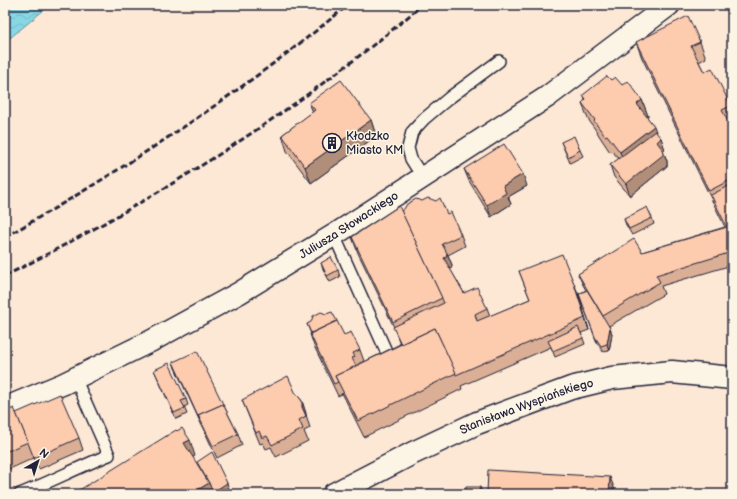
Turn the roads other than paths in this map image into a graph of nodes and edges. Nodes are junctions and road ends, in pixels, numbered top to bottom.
1 (669, 5) edge
2 (499, 61) dead end
3 (423, 178) junction
4 (334, 235) junction
5 (390, 360) edge
6 (75, 378) junction
7 (732, 378) edge
8 (5, 408) edge
9 (35, 491) edge
10 (20, 494) edge
11 (334, 494) edge

1 - 3 street, Juliusza Słowackiego
2 - 3 lane
3 - 4 street, Juliusza Słowackiego
4 - 5 lane
4 - 6 street, Juliusza Słowackiego
6 - 8 street, Juliusza Słowackiego
6 - 9 lane
7 - 11 main road, Stanisława Wyspiańskiego
9 - 10 lane

